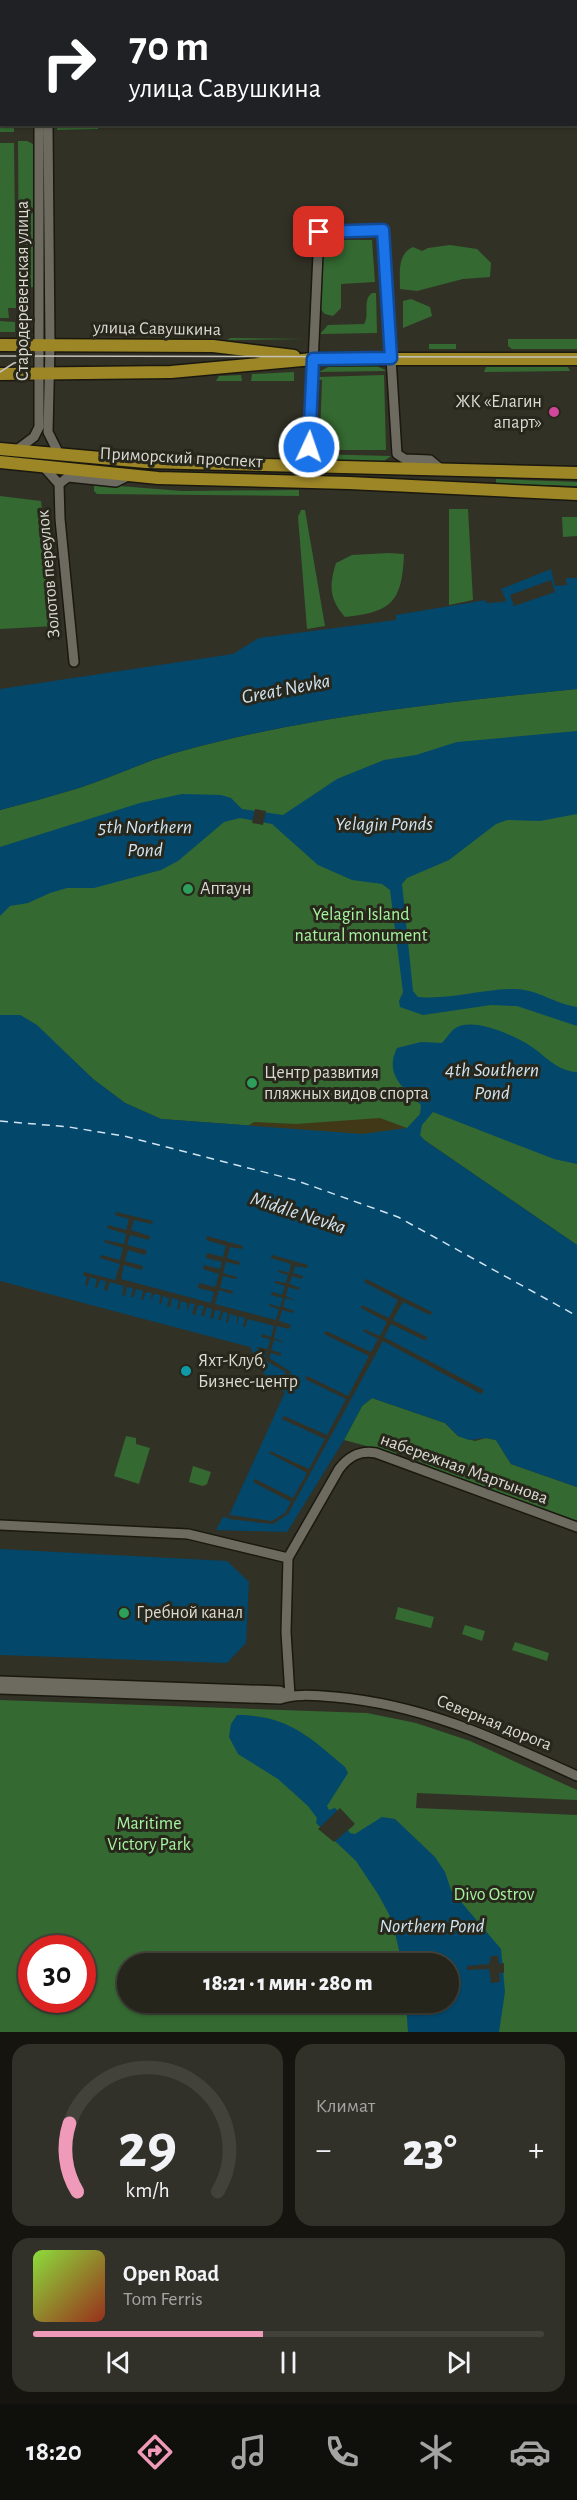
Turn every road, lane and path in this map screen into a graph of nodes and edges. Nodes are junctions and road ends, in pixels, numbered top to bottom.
1 (39, 126) edge
2 (48, 126) edge
3 (0, 345) edge
4 (45, 345) junction
5 (391, 358) junction
6 (313, 359) junction
7 (577, 359) edge
8 (0, 374) edge
9 (43, 374) junction
10 (0, 448) edge
11 (18, 449) junction
12 (309, 452) junction
13 (59, 453) junction
14 (0, 462) edge
15 (43, 466) junction
16 (291, 466) junction
17 (328, 468) junction
18 (442, 470) junction
19 (577, 473) edge
20 (131, 475) junction
21 (59, 484) junction
22 (577, 494) edge
23 (74, 662) dead end
24 (0, 1525) edge
25 (577, 1527) edge
26 (288, 1558) junction
27 (0, 1682) edge
28 (0, 1689) edge
29 (290, 1696) junction
30 (577, 1776) edge

1 - 4 street, Стародеревенская улица
2 - 4 street, Стародеревенская улица
3 - 4 main road, улица Савушкина
4 - 6 main road, улица Савушкина
4 - 9 street, Стародеревенская улица
5 - 6 main road, улица Савушкина
5 - 6 street
5 - 7 main road, улица Савушкина
5 - 18 street
6 - 9 main road, улица Савушкина
6 - 12 street
8 - 9 main road, улица Савушкина
9 - 11 street, Стародеревенская улица
9 - 13 street, Стародеревенская улица
10 - 11 main road, Приморский проспект
11 - 13 main road, Приморский проспект
12 - 16 street
12 - 17 street
13 - 16 main road, Приморский проспект
14 - 15 main road, Приморский проспект
15 - 20 main road, Приморский проспект
15 - 21 street, Золотов переулок
16 - 17 main road, Приморский проспект
17 - 18 main road, Приморский проспект
18 - 19 main road, Приморский проспект
20 - 21 street, Золотов переулок
20 - 22 main road, Приморский проспект
21 - 23 street, Золотов переулок
24 - 26 street
25 - 26 street, набережная Мартынова
26 - 29 street
27 - 29 street, Северная дорога
28 - 29 street, Северная дорога
29 - 30 street, Северная дорога

